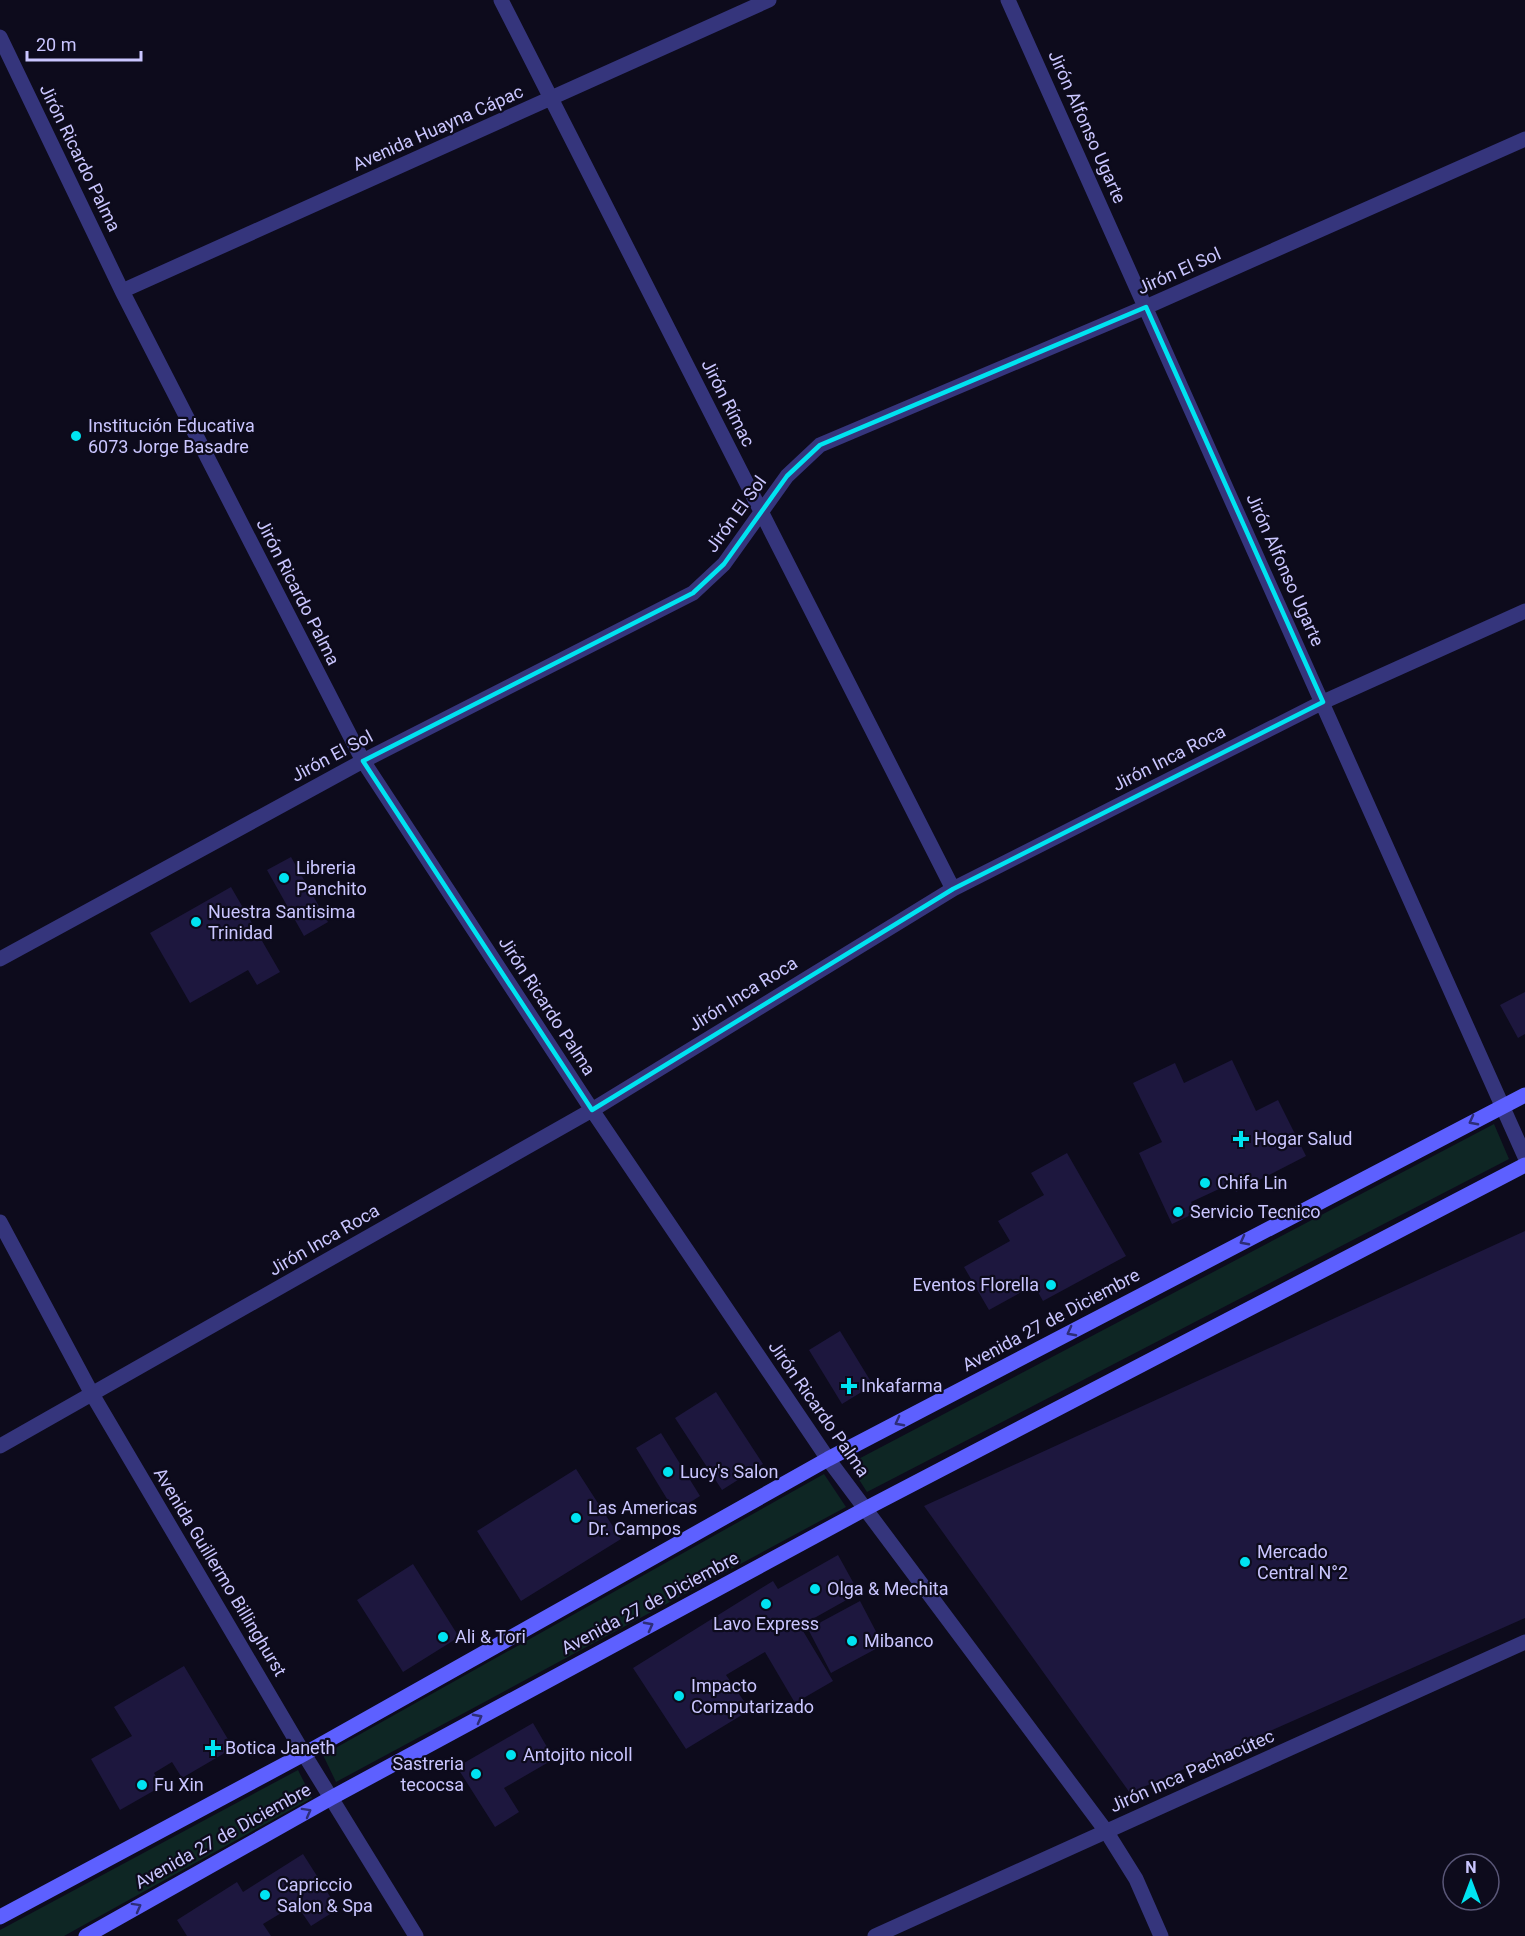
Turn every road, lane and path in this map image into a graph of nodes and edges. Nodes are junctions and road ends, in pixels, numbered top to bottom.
1 (501, 0) edge
2 (770, 0) edge
3 (1008, 0) edge
4 (0, 37) edge
5 (551, 99) junction
6 (1525, 139) edge
7 (122, 291) junction
8 (1146, 307) junction
9 (762, 513) junction
10 (1525, 611) edge
11 (1323, 702) junction
12 (363, 761) junction
13 (953, 889) junction
14 (0, 959) edge
15 (1525, 1095) edge
16 (1502, 1106) junction
17 (592, 1110) junction
18 (1525, 1157) edge
19 (1525, 1165) edge
20 (0, 1222) edge
21 (92, 1394) junction
22 (0, 1446) edge
23 (828, 1459) junction
24 (866, 1509) junction
25 (1525, 1642) edge
26 (304, 1754) junction
27 (331, 1798) junction
28 (1106, 1831) junction
29 (0, 1917) edge
30 (86, 1936) edge
31 (416, 1936) edge
32 (875, 1936) edge
33 (1161, 1936) edge

1 - 5 street, Jirón Rímac
2 - 5 street, Avenida Huayna Cápac
3 - 8 street, Jirón Alfonso Ugarte
4 - 7 street, Jirón Ricardo Palma
5 - 7 street, Avenida Huayna Cápac
5 - 9 street, Jirón Rímac
6 - 8 street, Jirón El Sol
7 - 12 street, Jirón Ricardo Palma
8 - 9 street, Jirón El Sol
8 - 11 street, Jirón Alfonso Ugarte
9 - 12 street, Jirón El Sol
9 - 13 street, Jirón Rímac
10 - 11 street, Jirón Inca Roca
11 - 13 street, Jirón Inca Roca
11 - 16 street, Jirón Alfonso Ugarte
12 - 14 street, Jirón El Sol
12 - 17 street, Jirón Ricardo Palma
13 - 17 street, Jirón Inca Roca
15 - 16 street, Avenida 27 de Diciembre
16 - 18 street, Jirón Alfonso Ugarte
16 -> 23 street, Avenida 27 de Diciembre
17 - 21 street, Jirón Inca Roca
17 - 23 street, Jirón Ricardo Palma
19 - 24 street, Avenida 27 de Diciembre
20 - 21 street, Avenida Guillermo Billinghurst
21 - 22 street, Jirón Inca Roca
21 - 26 street, Avenida Guillermo Billinghurst
23 - 24 street, Jirón Ricardo Palma
23 - 26 street, Avenida 27 de Diciembre
27 -> 24 street, Avenida 27 de Diciembre
24 - 28 street, Jirón Ricardo Palma
25 - 28 street, Jirón Inca Pachacútec
26 - 27 street, Avenida Guillermo Billinghurst
26 - 29 street, Avenida 27 de Diciembre
30 -> 27 street, Avenida 27 de Diciembre
27 - 31 street, Avenida Guillermo Billinghurst
28 - 32 street, Jirón Inca Pachacútec
28 - 33 street, Jirón Ricardo Palma

